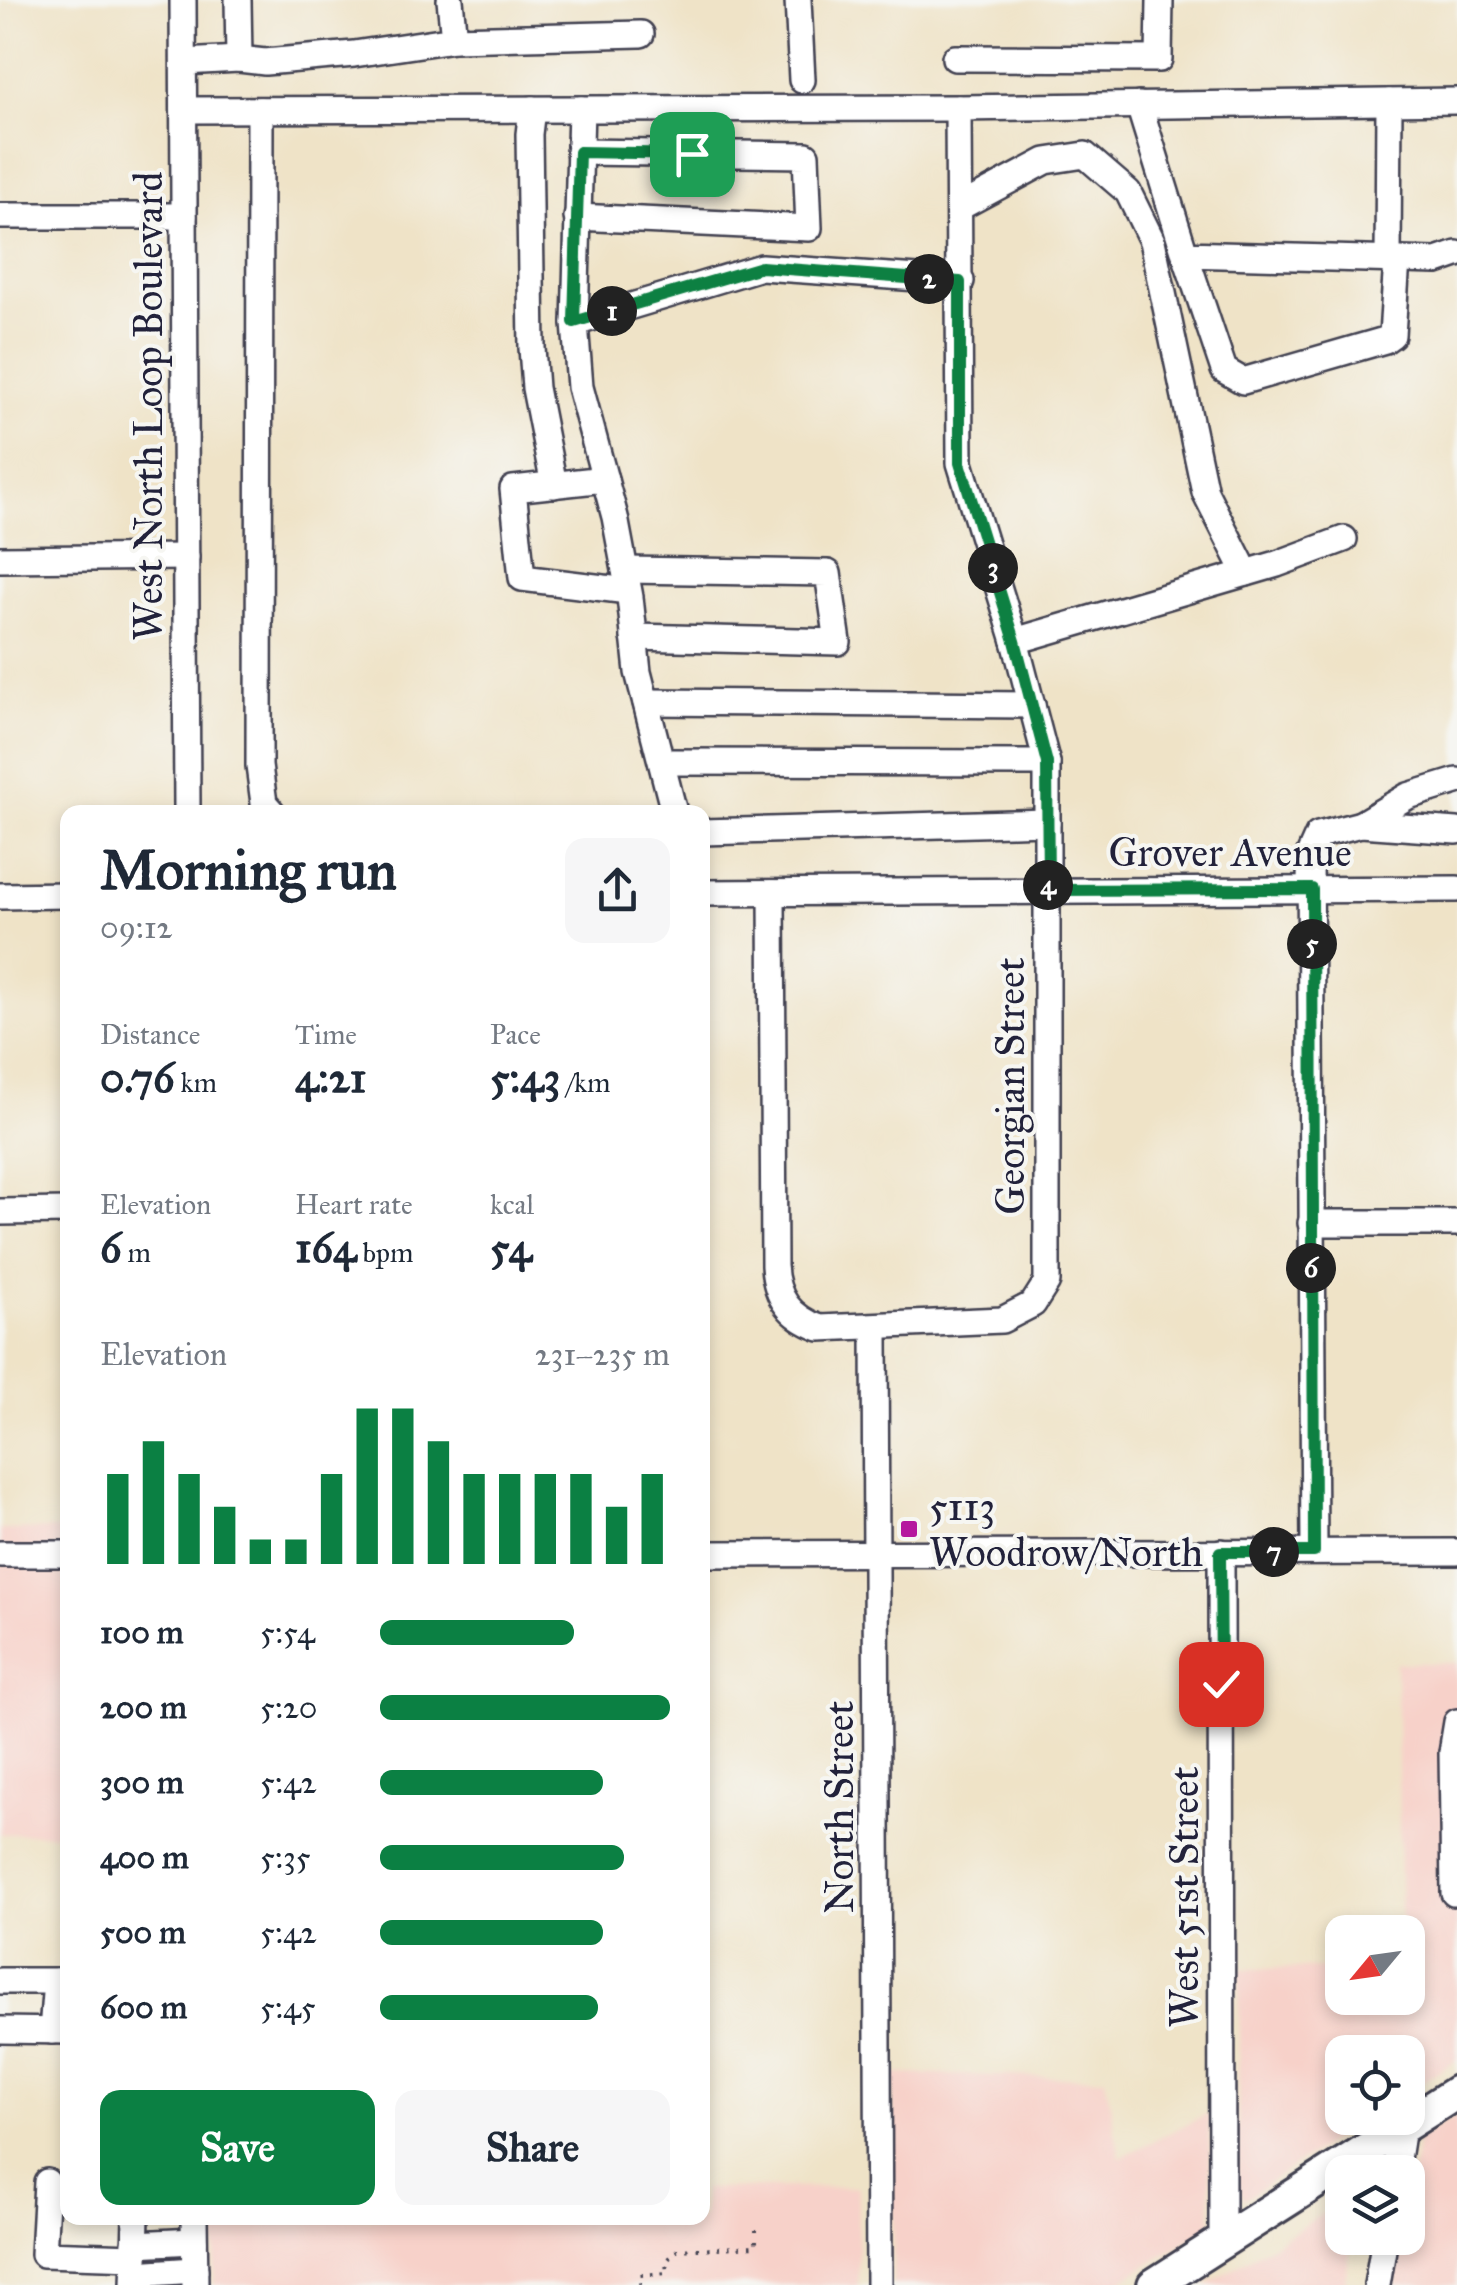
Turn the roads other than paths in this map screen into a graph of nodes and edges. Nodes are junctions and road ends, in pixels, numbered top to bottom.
1 (183, 0) edge
2 (238, 0) edge
3 (450, 0) edge
4 (798, 0) edge
5 (1160, 0) edge
6 (642, 34) dead end
7 (454, 39) junction
8 (955, 58) dead end
9 (238, 59) junction
10 (184, 62) junction
11 (802, 80) dead end
12 (1457, 101) edge
13 (1389, 102) junction
14 (1140, 106) junction
15 (958, 108) junction
16 (532, 109) junction
17 (581, 109) junction
18 (184, 110) junction
19 (260, 110) junction
20 (579, 152) junction
21 (960, 207) junction
22 (0, 216) edge
23 (184, 216) junction
24 (577, 217) junction
25 (1186, 254) junction
26 (1457, 254) edge
27 (1393, 260) junction
28 (960, 282) junction
29 (576, 334) junction
30 (532, 348) junction
31 (605, 478) junction
32 (554, 484) junction
33 (1344, 538) dead end
34 (186, 557) junction
35 (0, 559) edge
36 (1246, 573) junction
37 (627, 580) junction
38 (634, 637) junction
39 (1015, 641) junction
40 (646, 702) junction
41 (1032, 705) junction
42 (663, 762) junction
43 (1047, 763) junction
44 (1457, 782) edge
45 (188, 805) edge
46 (266, 805) edge
47 (672, 805) edge
48 (1047, 822) junction
49 (1361, 824) junction
50 (1457, 830) edge
51 (710, 832) edge
52 (1312, 889) junction
53 (1457, 889) edge
54 (1048, 890) junction
55 (710, 893) edge
56 (772, 893) junction
57 (60, 895) edge
58 (0, 896) edge
59 (60, 1211) edge
60 (0, 1212) edge
61 (1457, 1223) edge
62 (1311, 1224) junction
63 (874, 1328) junction
64 (1220, 1552) junction
65 (1314, 1552) junction
66 (1457, 1552) edge
67 (0, 1554) edge
68 (60, 1554) edge
69 (710, 1554) edge
70 (875, 1554) junction
71 (1457, 1722) edge
72 (1457, 1893) edge
73 (0, 1981) edge
74 (60, 1981) edge
75 (0, 2030) edge
76 (60, 2031) edge
77 (1453, 2104) edge
78 (1425, 2117) edge
79 (1391, 2135) edge
80 (46, 2182) dead end
81 (136, 2225) edge
82 (194, 2230) edge
83 (1222, 2241) junction
84 (1382, 2255) edge
85 (135, 2265) edge
86 (195, 2278) edge
87 (879, 2285) edge
88 (1154, 2285) edge
89 (1378, 2285) edge

1 - 10 street, West North Loop Boulevard
2 - 9 street
3 - 7 street
4 - 11 street
5 - 8 street
6 - 7 street
7 - 9 street
9 - 10 street
10 - 18 street, West North Loop Boulevard
12 - 13 street
13 - 14 street
13 - 27 street
14 - 15 street
14 - 25 street
15 - 17 street
15 - 21 street, Georgian Street
16 - 17 street
16 - 19 street
16 - 30 street
17 - 20 street
18 - 19 street
18 - 23 street, West North Loop Boulevard
19 - 46 street
20 - 24 street
20 - 24 street
21 - 28 street, Georgian Street
21 - 36 street
22 - 23 street
23 - 34 street, West North Loop Boulevard
24 - 29 street
25 - 27 street
25 - 27 street
26 - 27 street
28 - 29 street
28 - 39 street, Georgian Street
29 - 30 street
29 - 31 street
30 - 32 street
31 - 32 street
31 - 37 street
32 - 37 street
33 - 36 street
34 - 35 street
34 - 45 street, West North Loop Boulevard
36 - 39 street
37 - 38 street
37 - 38 street
38 - 40 street
39 - 41 street, Georgian Street
40 - 41 street
40 - 42 street
41 - 43 street, Georgian Street
42 - 43 street
42 - 47 street
43 - 48 street, Georgian Street
44 - 49 street
48 - 51 street
48 - 54 street, Georgian Street
49 - 50 street
49 - 52 street
52 - 53 street, Grover Avenue
52 - 54 street, Grover Avenue
52 - 62 street
54 - 56 street, Grover Avenue
54 - 63 street, Georgian Street
55 - 56 street, Grover Avenue
56 - 63 street
57 - 58 street
59 - 60 street
61 - 62 street
62 - 65 street
63 - 70 street, North Street
64 - 65 street
64 - 70 street
64 - 83 street, West 51st Street
65 - 66 street
67 - 68 street
69 - 70 street
70 - 87 street, North Street
71 - 72 street
73 - 74 street
75 - 76 street
77 - 78 main road
79 - 83 main road
80 - 85 street
81 - 85 street
82 - 85 street
82 - 86 street
83 - 88 main road
84 - 89 street
85 - 86 street

